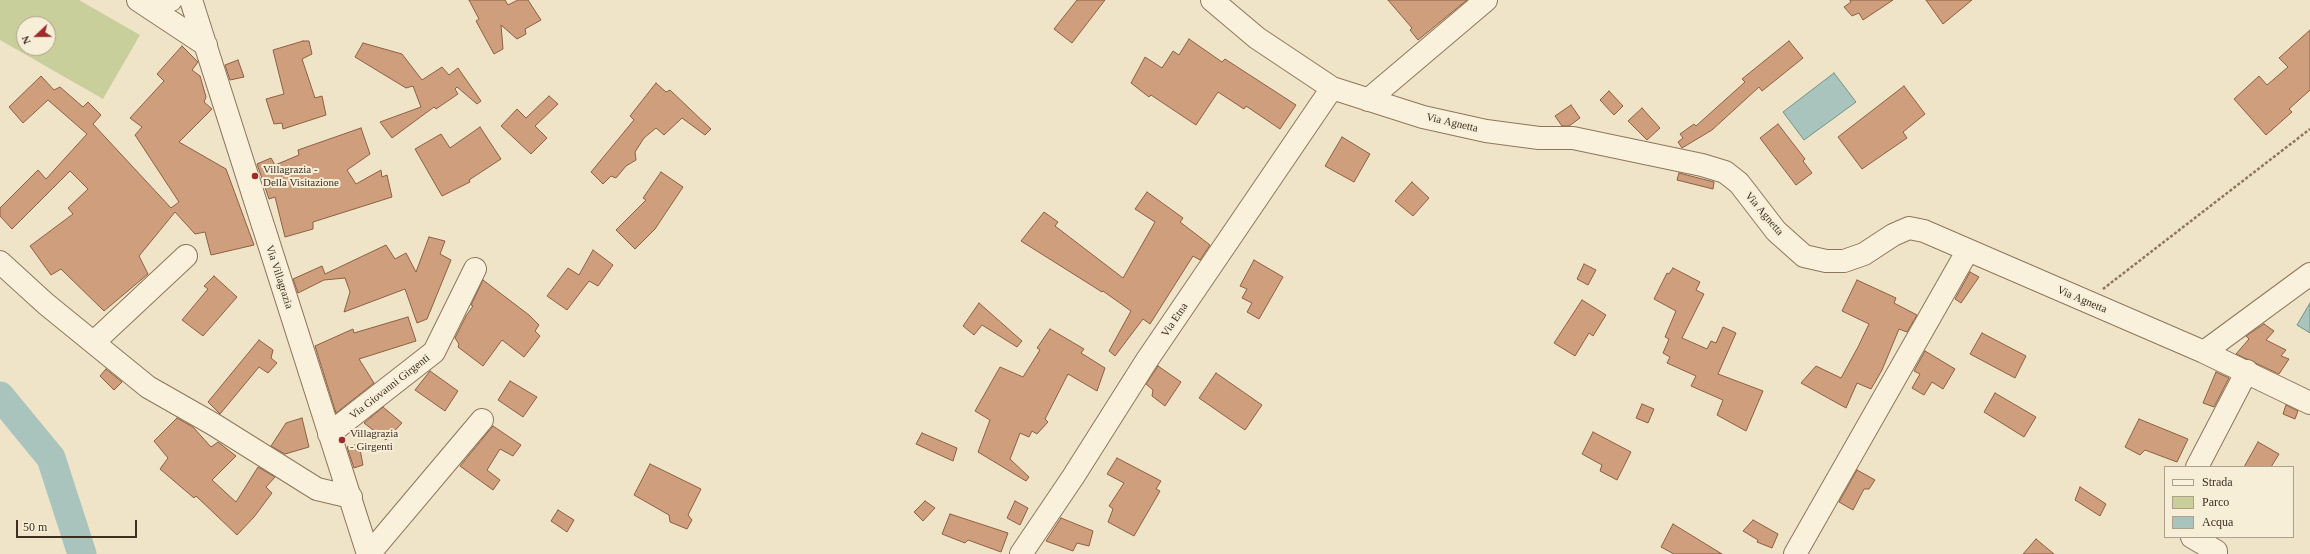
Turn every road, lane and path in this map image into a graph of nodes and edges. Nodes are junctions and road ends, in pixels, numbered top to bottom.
1 (171, 0) edge
2 (191, 0) edge
3 (1212, 0) edge
4 (1486, 0) edge
5 (144, 3) edge
6 (206, 45) junction
7 (1332, 88) junction
8 (1368, 100) junction
9 (2310, 129) edge
10 (1968, 250) junction
11 (186, 256) dead end
12 (0, 262) edge
13 (475, 269) dead end
14 (2305, 284) edge
15 (2086, 302) junction
16 (94, 342) junction
17 (2204, 352) junction
18 (2247, 371) junction
19 (2310, 403) edge
20 (482, 420) dead end
21 (329, 434) junction
22 (2198, 466) edge
23 (351, 497) junction
24 (2194, 538) edge
25 (368, 554) edge
26 (1021, 554) edge
27 (1795, 554) edge
28 (2216, 554) edge

1 - 5 street
2 - 6 street, Via Villagrazia
3 - 7 street, Via Agnetta
4 - 8 street
5 - 6 street
6 - 21 street, Via Villagrazia
7 - 8 street, Via Agnetta
7 - 26 street, Via Etna
8 - 10 street, Via Agnetta
9 - 15 path
10 - 15 street, Via Agnetta
10 - 27 street
11 - 16 street
12 - 16 street
13 - 21 street, Via Giovanni Girgenti
14 - 17 street
15 - 17 street, Via Agnetta
16 - 23 street
17 - 18 street, Via Agnetta
18 - 19 street, Via Agnetta
18 - 22 street
20 - 25 street
21 - 23 street, Via Villagrazia
23 - 25 street, Via Villagrazia
24 - 28 street

